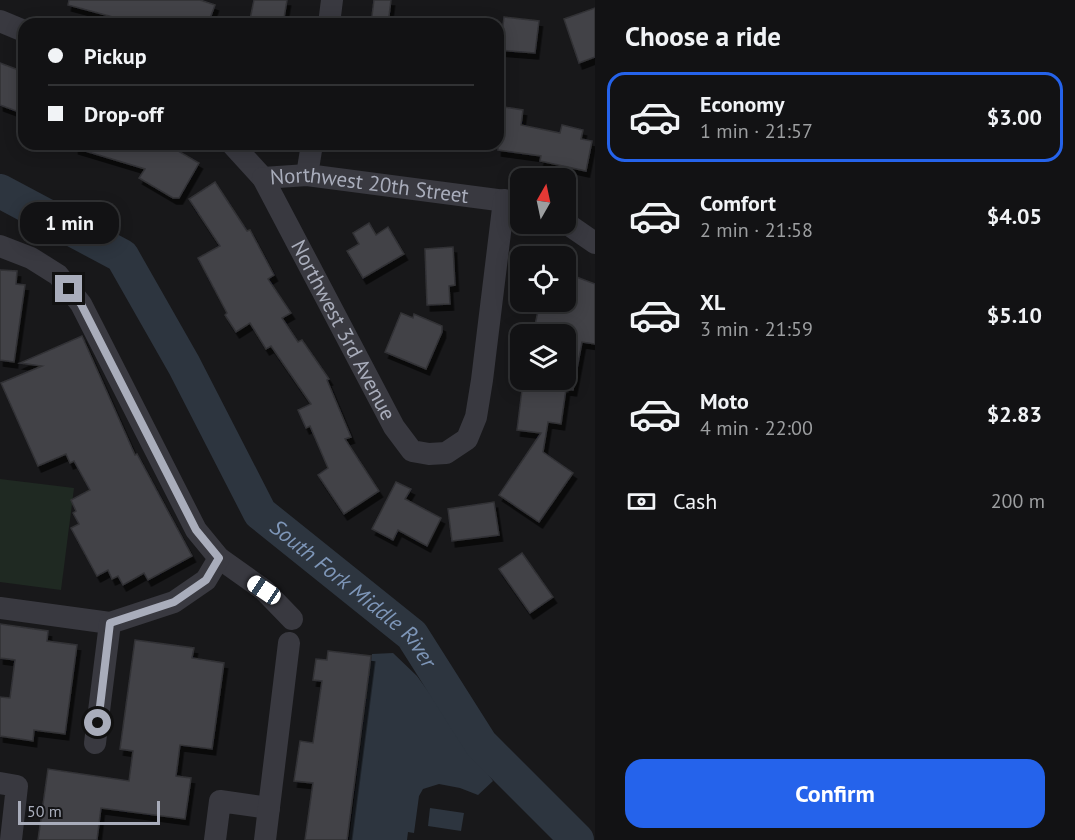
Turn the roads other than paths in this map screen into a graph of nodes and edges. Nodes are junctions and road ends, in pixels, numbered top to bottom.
1 (332, 0) edge
2 (329, 18) edge
3 (0, 21) edge
4 (18, 28) edge
5 (237, 150) edge
6 (311, 150) edge
7 (307, 175) junction
8 (263, 178) junction
9 (510, 202) edge
10 (510, 213) edge
11 (576, 230) edge
12 (595, 243) edge
13 (0, 246) edge
14 (219, 558) junction
15 (0, 608) edge
16 (292, 620) dead end
17 (110, 623) junction
18 (289, 643) dead end
19 (96, 743) dead end
20 (9, 784) edge
21 (269, 808) junction
22 (8, 834) edge
23 (215, 840) edge
24 (265, 840) edge

1 - 2 street
3 - 4 street
5 - 8 street, Northwest 20th Street
6 - 7 street
7 - 8 street, Northwest 20th Street
7 - 9 street, Northwest 20th Street
8 - 10 street, Northwest 3rd Avenue
11 - 12 street
13 - 14 street
14 - 16 street
14 - 17 street
15 - 17 street
17 - 19 street
18 - 21 street
20 - 22 street
21 - 23 street
21 - 24 street

